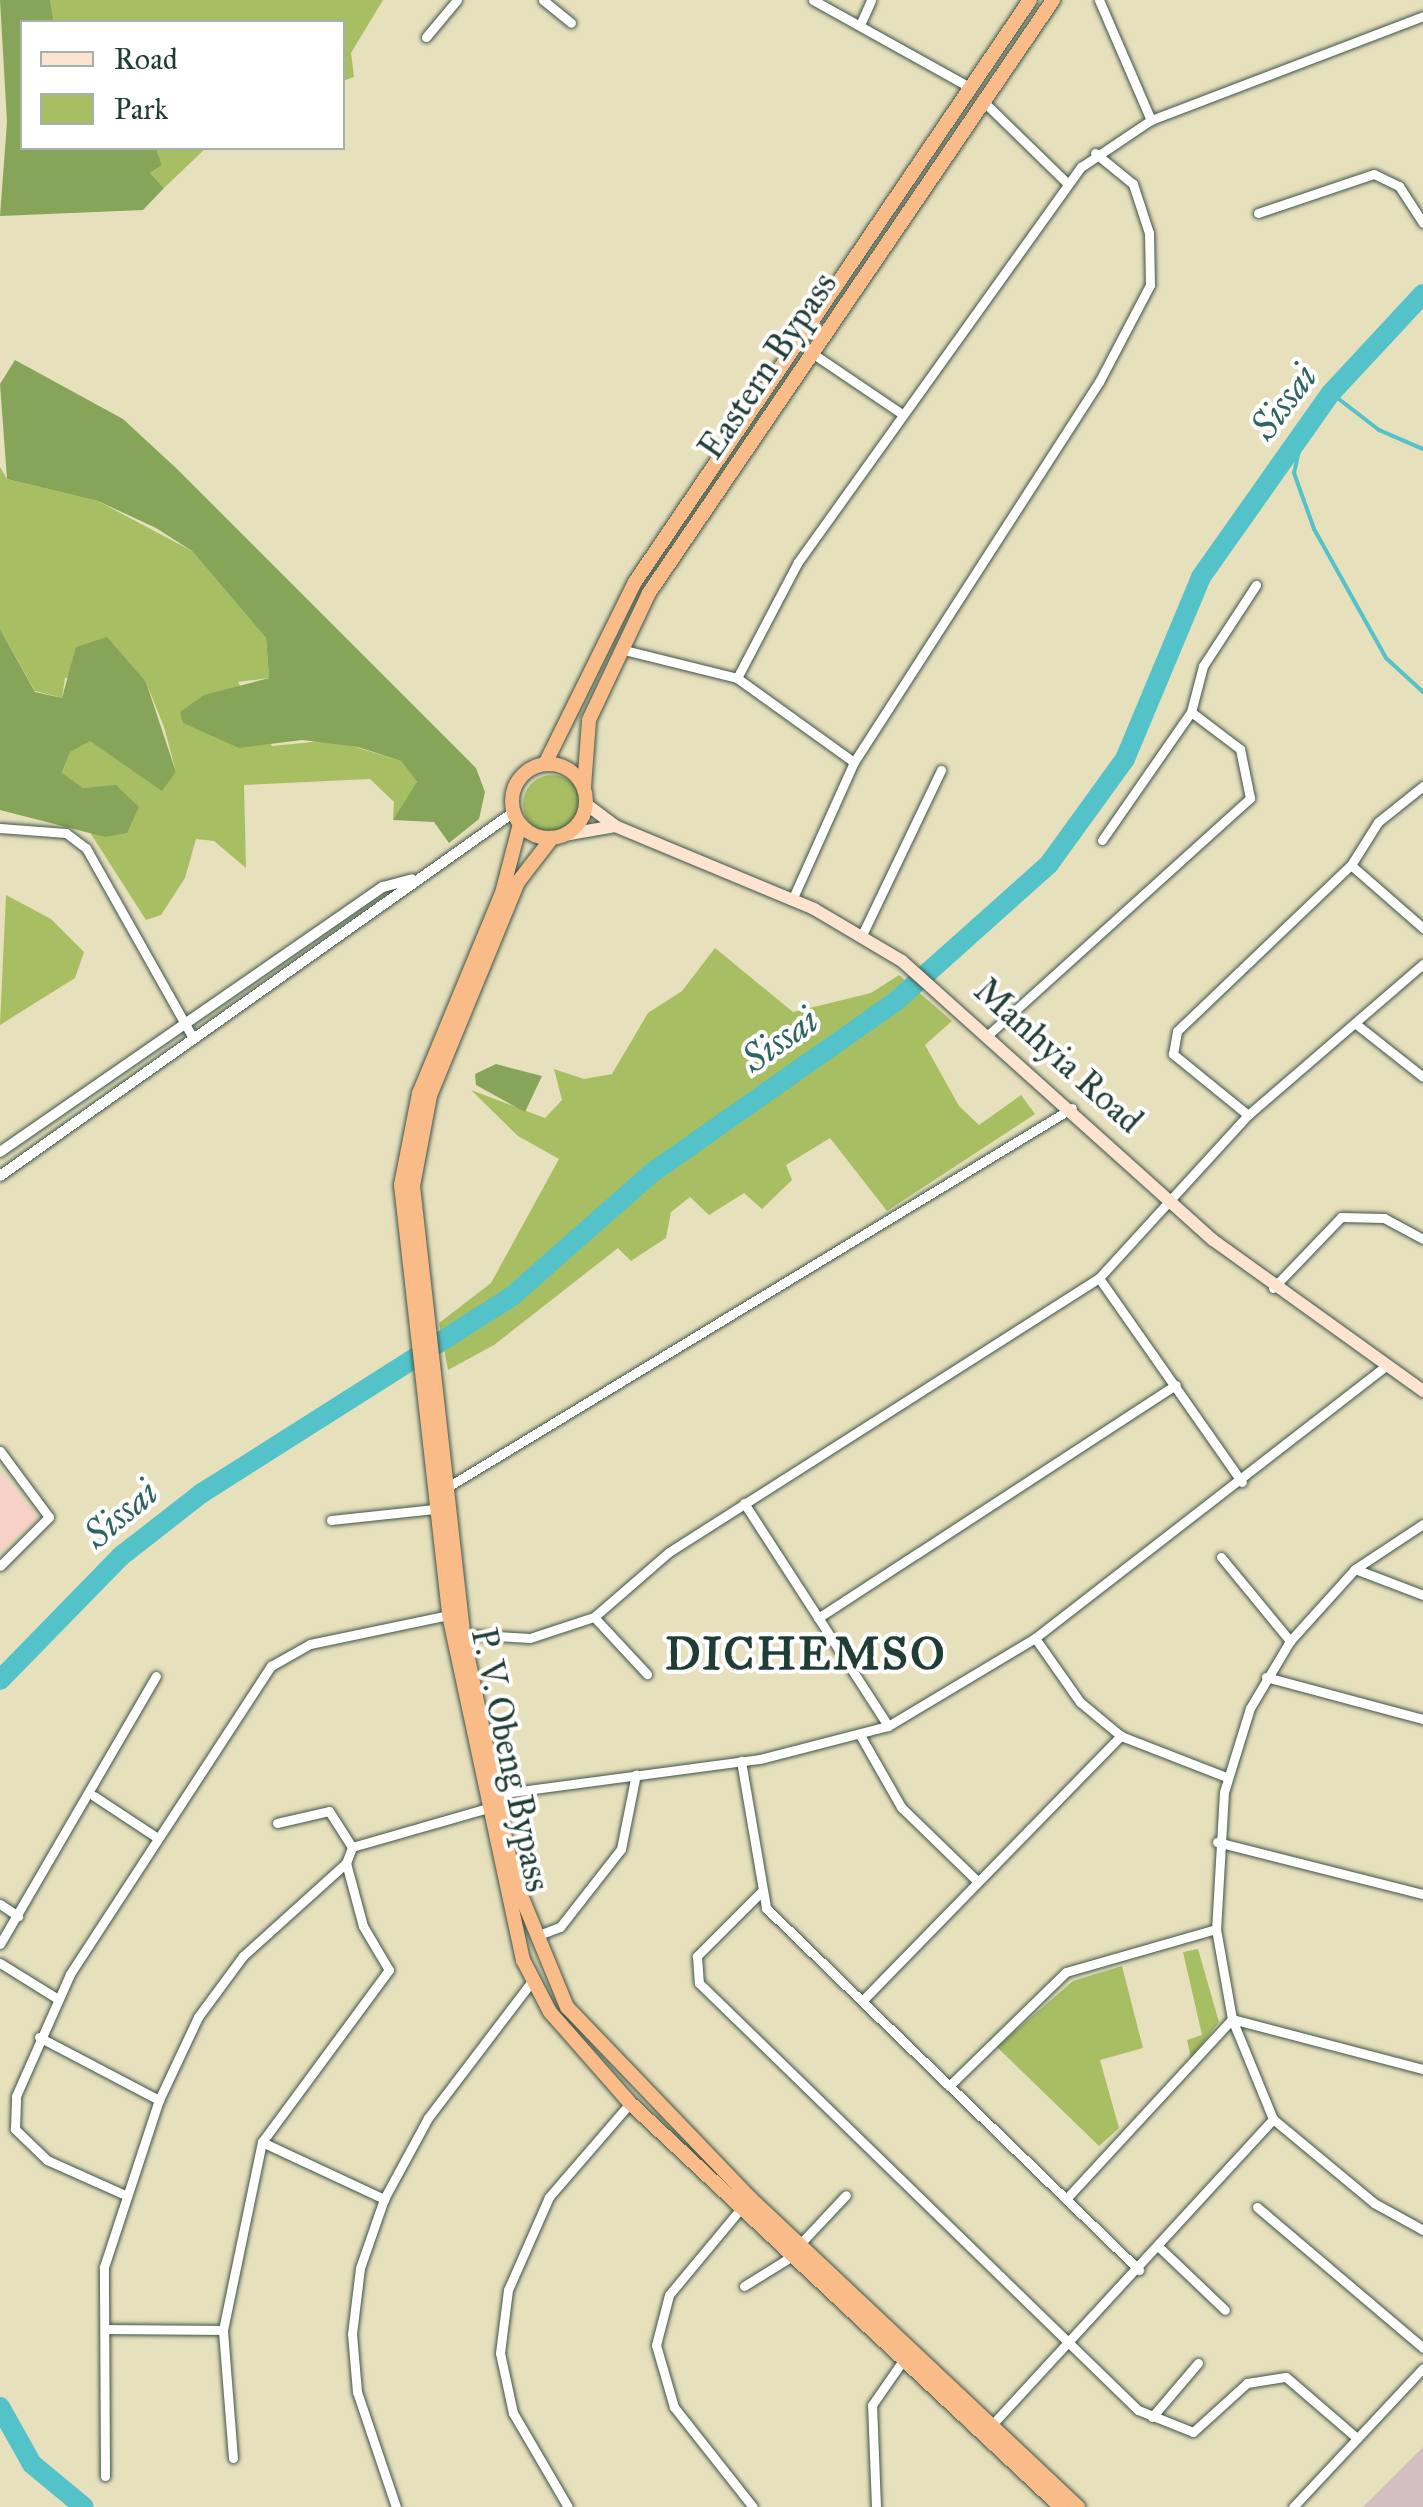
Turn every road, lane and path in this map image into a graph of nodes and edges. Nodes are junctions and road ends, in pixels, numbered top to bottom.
1 (456, 0) edge
2 (543, 0) edge
3 (813, 0) edge
4 (871, 0) edge
5 (1030, 0) edge
6 (1053, 0) edge
7 (1099, 0) edge
8 (1423, 16) edge
9 (571, 23) dead end
10 (860, 25) junction
11 (426, 37) dead end
12 (971, 88) junction
13 (986, 104) junction
14 (1151, 120) junction
15 (1100, 149) junction
16 (1067, 183) junction
17 (1258, 213) dead end
18 (1423, 223) edge
19 (812, 353) junction
20 (902, 414) junction
21 (1256, 586) dead end
22 (620, 649) junction
23 (737, 678) junction
24 (1191, 712) junction
25 (854, 762) junction
26 (545, 764) junction
27 (941, 770) dead end
28 (1423, 786) edge
29 (584, 787) junction
30 (586, 804) junction
31 (517, 818) junction
32 (615, 826) junction
33 (0, 828) edge
34 (558, 836) junction
35 (1102, 840) dead end
36 (1351, 865) junction
37 (418, 877) junction
38 (792, 900) junction
39 (1423, 928) edge
40 (862, 935) junction
41 (1423, 964) edge
42 (185, 1024) junction
43 (1356, 1024) junction
44 (988, 1034) junction
45 (193, 1038) junction
46 (1423, 1077) edge
47 (1072, 1107) junction
48 (1248, 1114) junction
49 (0, 1152) edge
50 (0, 1176) edge
51 (1168, 1201) junction
52 (1423, 1239) edge
53 (1099, 1278) junction
54 (1273, 1288) junction
55 (422, 1342) junction
56 (424, 1362) junction
57 (1386, 1366) junction
58 (1176, 1384) junction
59 (1423, 1390) edge
60 (0, 1451) edge
61 (1242, 1482) junction
62 (446, 1488) junction
63 (744, 1503) junction
64 (434, 1509) junction
65 (332, 1520) dead end
66 (1423, 1524) edge
67 (1220, 1557) dead end
68 (0, 1566) edge
69 (1355, 1569) junction
70 (1423, 1595) edge
71 (455, 1614) junction
72 (594, 1617) junction
73 (818, 1618) junction
74 (463, 1634) junction
75 (1035, 1638) junction
76 (1290, 1641) junction
77 (647, 1674) dead end
78 (156, 1676) dead end
79 (1266, 1677) junction
80 (1423, 1719) edge
81 (888, 1726) junction
82 (860, 1735) junction
83 (1120, 1736) junction
84 (741, 1760) junction
85 (636, 1774) junction
86 (1226, 1778) junction
87 (496, 1794) junction
88 (94, 1796) junction
89 (488, 1808) junction
90 (277, 1822) dead end
91 (156, 1837) junction
92 (1217, 1842) junction
93 (352, 1846) junction
94 (346, 1864) junction
95 (978, 1882) junction
96 (761, 1892) junction
97 (1423, 1894) edge
98 (0, 1904) edge
99 (18, 1916) junction
100 (1216, 1929) junction
101 (534, 1937) junction
102 (0, 1944) edge
103 (0, 1963) edge
104 (532, 1981) junction
105 (58, 1999) junction
106 (862, 2002) junction
107 (1232, 2019) junction
108 (40, 2037) junction
109 (1423, 2069) edge
110 (949, 2086) junction
111 (159, 2100) junction
112 (630, 2103) junction
113 (1273, 2119) junction
114 (262, 2142) junction
115 (123, 2194) junction
116 (846, 2195) dead end
117 (384, 2199) junction
118 (1066, 2200) junction
119 (742, 2206) junction
120 (1257, 2208) dead end
121 (1423, 2230) edge
122 (1160, 2247) junction
123 (796, 2249) junction
124 (1139, 2270) junction
125 (744, 2286) dead end
126 (1225, 2310) dead end
127 (106, 2329) junction
128 (223, 2330) junction
129 (1071, 2342) junction
130 (1423, 2348) edge
131 (904, 2359) junction
132 (1198, 2363) dead end
133 (1423, 2368) edge
134 (1152, 2417) junction
135 (987, 2429) junction
136 (1357, 2438) junction
137 (233, 2458) dead end
138 (105, 2476) dead end
139 (396, 2507) edge
140 (568, 2507) edge
141 (753, 2507) edge
142 (876, 2507) edge
143 (1061, 2507) edge
144 (1078, 2507) edge
145 (1293, 2507) edge

1 - 11 street
2 - 9 street
3 - 10 street
4 - 10 street
5 - 12 highway, Eastern Bypass
6 - 13 highway, Eastern Bypass
7 - 14 street
8 - 14 street
10 - 12 street
12 - 26 highway, Eastern Bypass
13 - 16 street
13 - 19 highway, Eastern Bypass
14 - 15 street
15 - 16 street
15 - 25 street
16 - 20 street
17 - 18 street
19 - 20 street
19 - 22 highway, Eastern Bypass
20 - 23 street
21 - 24 street
22 - 23 street
22 - 29 highway, Eastern Bypass
23 - 25 street
24 - 35 street
24 - 44 street
25 - 38 street
26 - 29 highway
26 - 31 highway
27 - 40 street
28 - 36 street
29 - 30 highway
30 - 32 main road, Manhyia Road
30 - 34 highway
31 - 34 highway
31 - 37 street
31 - 55 highway, P. V. Obeng Bypass
32 - 34 main road
32 - 38 main road, Manhyia Road
33 - 42 street
34 - 55 highway, P. V. Obeng Bypass
36 - 39 street
36 - 48 street
37 - 42 street
37 - 45 street
38 - 40 main road, Manhyia Road
40 - 44 main road, Manhyia Road
41 - 43 street
42 - 45 street
42 - 49 street
43 - 46 street
43 - 48 street
44 - 47 main road, Manhyia Road
45 - 50 street
47 - 51 main road, Manhyia Road
47 - 62 street
48 - 51 street
51 - 53 street
51 - 54 main road, Manhyia Road
52 - 54 street
53 - 58 street
53 - 63 street
54 - 57 main road, Manhyia Road
55 - 56 highway, P. V. Obeng Bypass
56 - 62 highway, P. V. Obeng Bypass
56 - 64 highway, P. V. Obeng Bypass
57 - 59 main road, Manhyia Road
57 - 61 street
58 - 61 street
58 - 73 street
60 - 68 street
61 - 75 street
62 - 71 highway, P. V. Obeng Bypass
63 - 72 street
63 - 73 street
64 - 65 street
64 - 71 highway, P. V. Obeng Bypass
66 - 69 street
67 - 76 street
69 - 70 street
69 - 76 street
71 - 74 highway, P. V. Obeng Bypass
71 - 89 highway, P. V. Obeng Bypass
71 - 91 street
72 - 74 street
72 - 77 street
73 - 81 street
74 - 87 highway, P. V. Obeng Bypass
75 - 81 street
75 - 83 street
76 - 79 street
78 - 88 street
79 - 80 street
79 - 86 street
81 - 82 street
82 - 84 street
82 - 95 street
83 - 86 street
83 - 95 street
84 - 85 street
84 - 96 street
85 - 87 street
85 - 101 street
86 - 92 street
87 - 101 highway, P. V. Obeng Bypass
88 - 91 street
88 - 99 street
89 - 93 street
89 - 104 highway, P. V. Obeng Bypass
90 - 93 street
91 - 105 street
92 - 97 street
92 - 100 street
93 - 94 street
94 - 111 street
94 - 114 street
95 - 106 street
96 - 106 street
96 - 129 street
98 - 99 street
99 - 102 street
100 - 107 street
100 - 110 street
101 - 123 highway, P. V. Obeng Bypass
103 - 105 street
104 - 112 highway, P. V. Obeng Bypass
104 - 117 street
105 - 108 street
106 - 110 street
107 - 109 street
107 - 113 street
107 - 118 street
108 - 111 street
108 - 115 street
110 - 118 street
111 - 115 street
112 - 119 highway, P. V. Obeng Bypass
112 - 140 street
113 - 121 street
113 - 122 street
114 - 117 street
114 - 128 street
115 - 127 street
116 - 123 street
117 - 139 street
118 - 124 street
119 - 123 highway, P. V. Obeng Bypass
119 - 141 street
120 - 130 street
122 - 124 street
122 - 126 street
123 - 125 street
123 - 131 highway, P. V. Obeng Bypass
123 - 135 highway, P. V. Obeng Bypass
124 - 129 street
127 - 128 street
127 - 138 street
128 - 137 street
129 - 134 street
129 - 135 street
131 - 135 highway, P. V. Obeng Bypass
131 - 142 street
132 - 134 street
133 - 136 street
134 - 136 street
135 - 143 highway, P. V. Obeng Bypass
135 - 144 highway, P. V. Obeng Bypass
136 - 145 street

